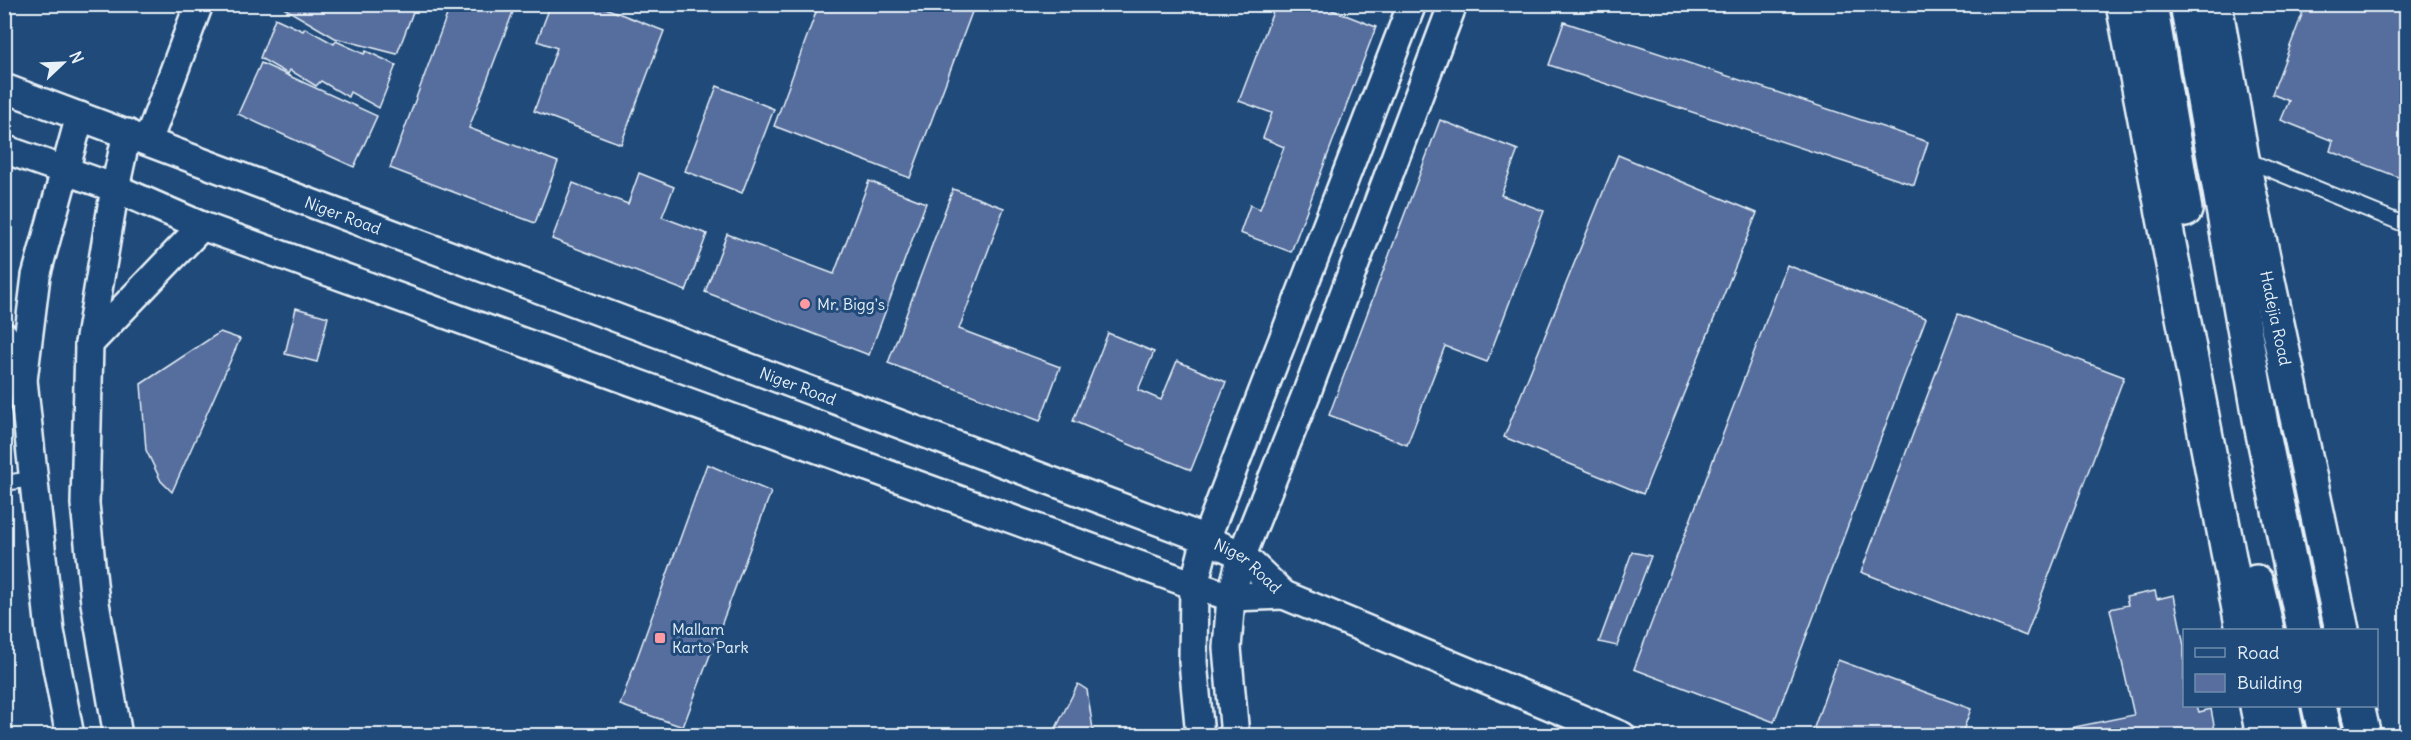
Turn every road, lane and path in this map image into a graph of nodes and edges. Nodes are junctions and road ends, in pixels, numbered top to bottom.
1 (199, 4) edge
2 (1412, 4) edge
3 (1453, 4) edge
4 (2123, 4) edge
5 (2150, 4) edge
6 (2187, 4) edge
7 (2215, 4) edge
8 (4, 88) edge
9 (80, 116) junction
10 (137, 137) junction
11 (4, 149) edge
12 (2242, 158) junction
13 (65, 169) junction
14 (115, 188) junction
15 (2406, 225) edge
16 (202, 226) junction
17 (4, 336) edge
18 (89, 344) junction
19 (23, 380) junction
20 (33, 479) junction
21 (4, 483) edge
22 (1206, 539) junction
23 (1242, 555) junction
24 (1194, 585) junction
25 (1284, 595) junction
26 (1231, 597) junction
27 (2243, 629) edge
28 (2266, 629) edge
29 (2304, 629) edge
30 (2342, 629) edge
31 (2257, 707) edge
32 (2282, 707) edge
33 (2319, 707) edge
34 (2357, 707) edge
35 (70, 735) edge
36 (118, 735) edge
37 (1200, 735) edge
38 (1235, 735) edge
39 (1622, 735) edge
40 (2263, 735) edge
41 (2288, 735) edge
42 (2326, 735) edge
43 (2364, 735) edge

1 - 10 street
2 - 22 street
3 - 23 street
4 - 27 main road
5 - 28 main road
6 - 29 main road
7 - 12 main road, Hadejia Road
8 - 9 street, Niger Road
9 - 10 street, Niger Road
9 - 13 street
10 - 14 street
10 - 22 street, Niger Road
11 - 13 street, Niger Road
12 - 15 lane
12 - 30 main road, Hadejia Road
13 - 14 street, Niger Road
13 - 19 street
14 - 16 street, Niger Road
14 - 18 street
16 - 18 street
16 - 24 street, Niger Road
17 - 19 street
18 - 36 street
19 - 20 street
20 - 21 lane
20 - 35 street
22 - 23 street, Niger Road
22 - 24 street
23 - 25 street, Niger Road
23 - 26 street
24 - 26 street, Niger Road
24 - 37 street
25 - 26 street, Niger Road
25 - 39 street
26 - 38 street
31 - 40 main road
32 - 41 main road
33 - 42 main road
34 - 43 main road

